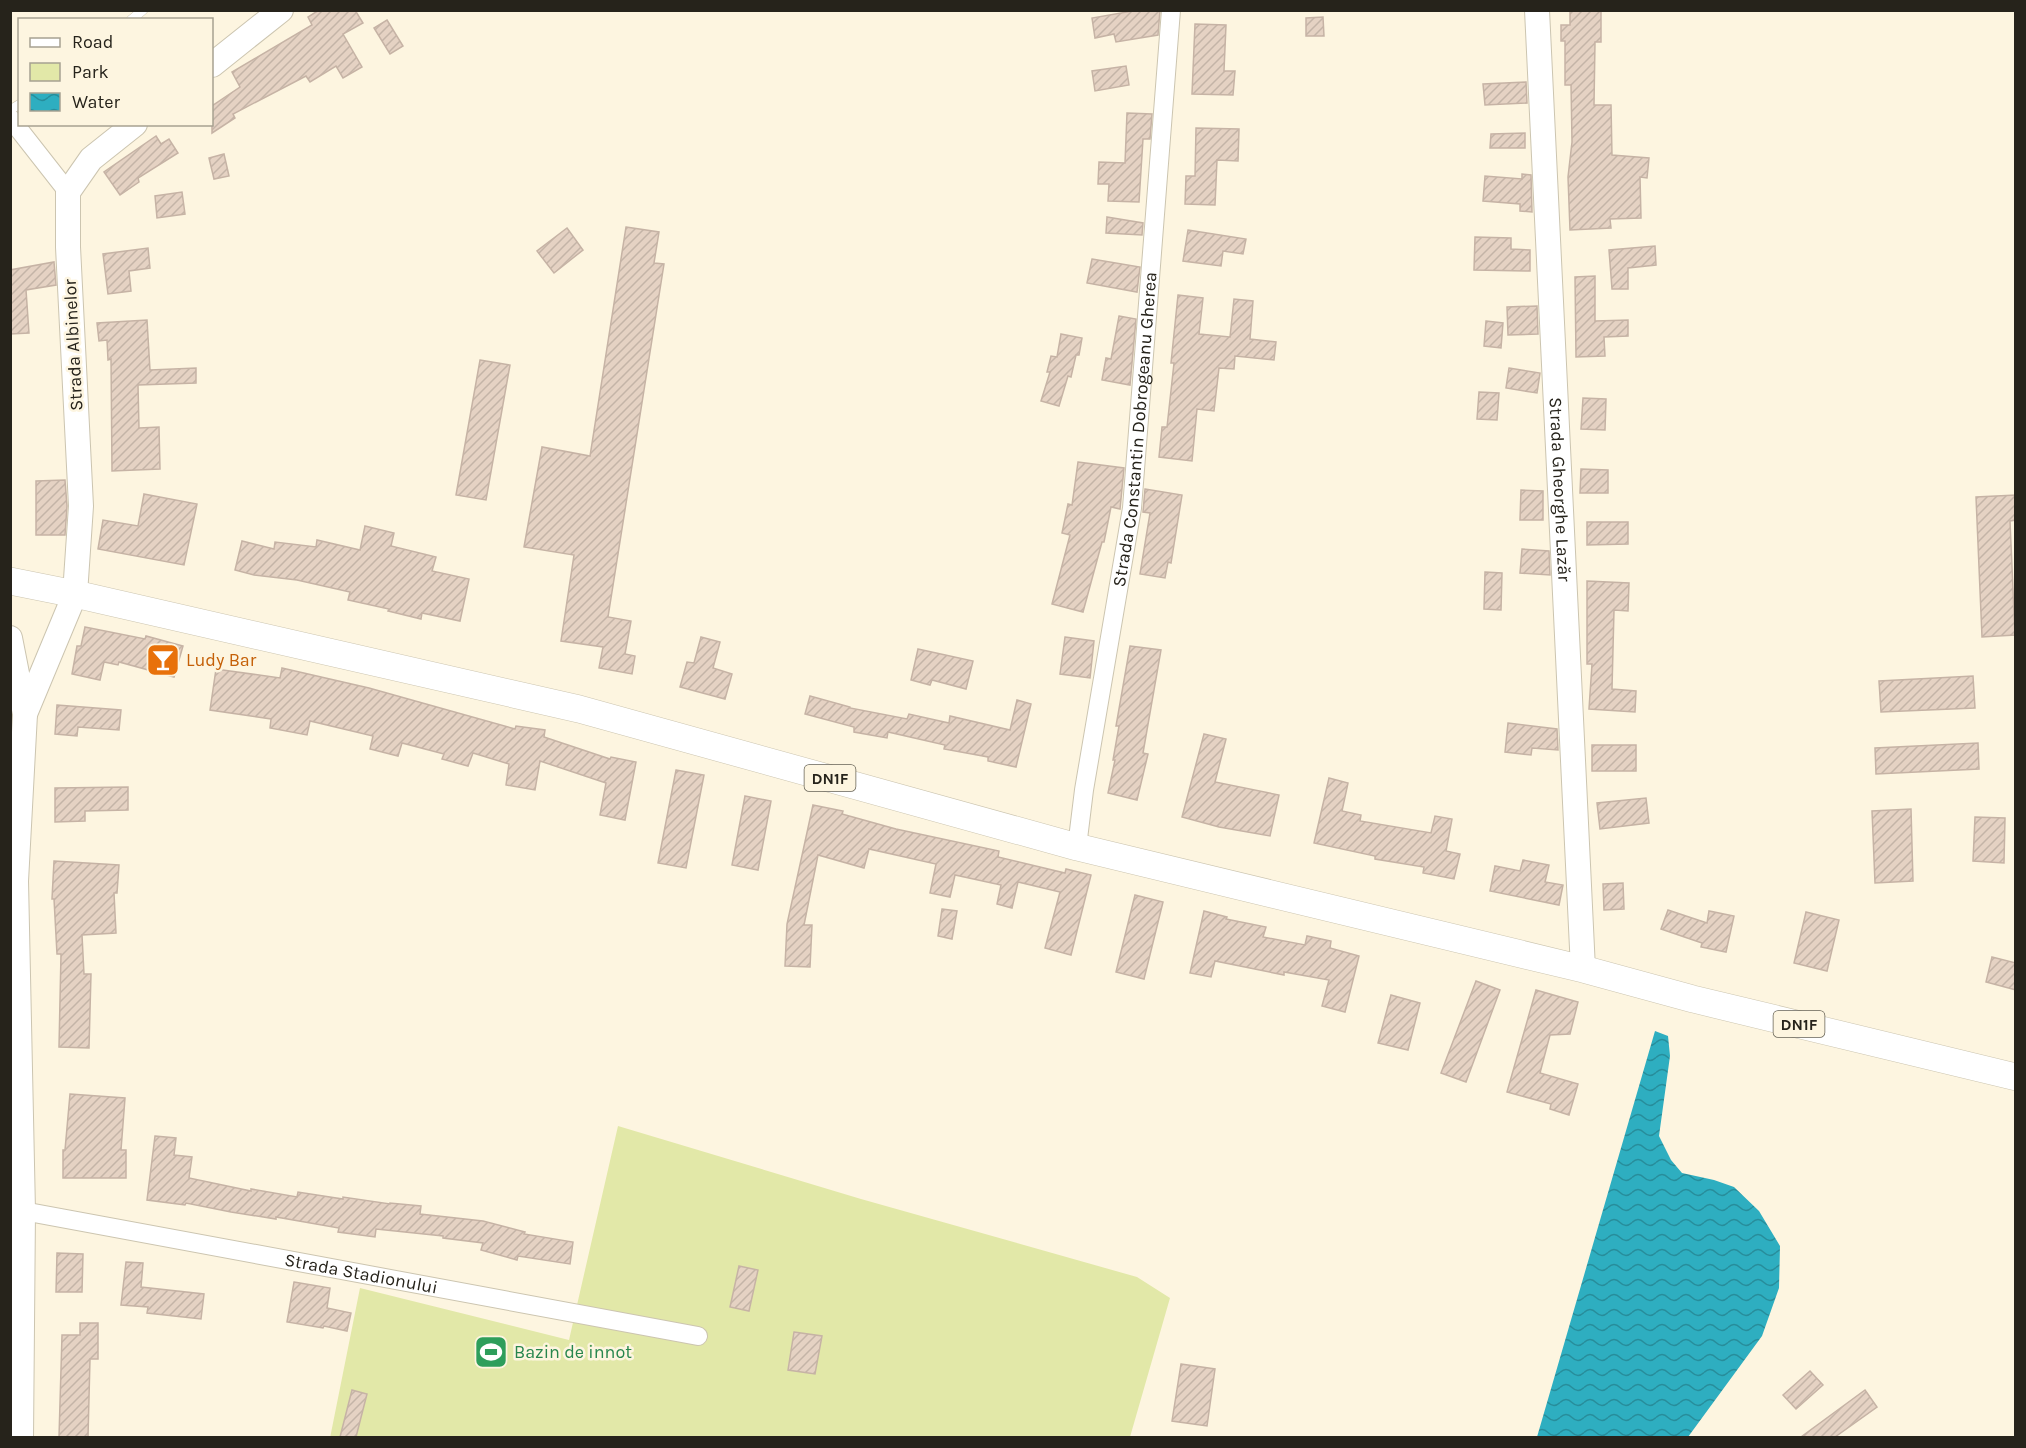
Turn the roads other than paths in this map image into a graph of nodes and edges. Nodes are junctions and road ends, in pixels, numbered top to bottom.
1 (281, 10) edge
2 (1171, 10) edge
3 (1537, 10) edge
4 (213, 64) edge
5 (10, 118) edge
6 (132, 126) edge
7 (68, 192) junction
8 (10, 581) edge
9 (75, 594) junction
10 (10, 638) edge
11 (25, 714) junction
12 (1077, 847) junction
13 (13, 884) edge
14 (14, 965) edge
15 (1583, 969) junction
16 (2016, 1077) edge
17 (23, 1211) junction
18 (698, 1336) dead end
19 (21, 1437) edge

1 - 4 main road
2 - 12 street, Strada Constantin Dobrogeanu Gherea
3 - 15 main road, Strada Gheorghe Lazăr
5 - 7 street
6 - 7 main road
7 - 9 main road, Strada Albinelor
8 - 9 main road, DN1F
9 - 11 main road, Strada Albinelor
9 - 12 main road, DN1F
10 - 11 main road
11 - 13 main road
12 - 15 main road, DN1F
13 - 14 main road
14 - 17 main road
15 - 16 main road, DN1F
17 - 18 street, Strada Stadionului
17 - 19 main road

